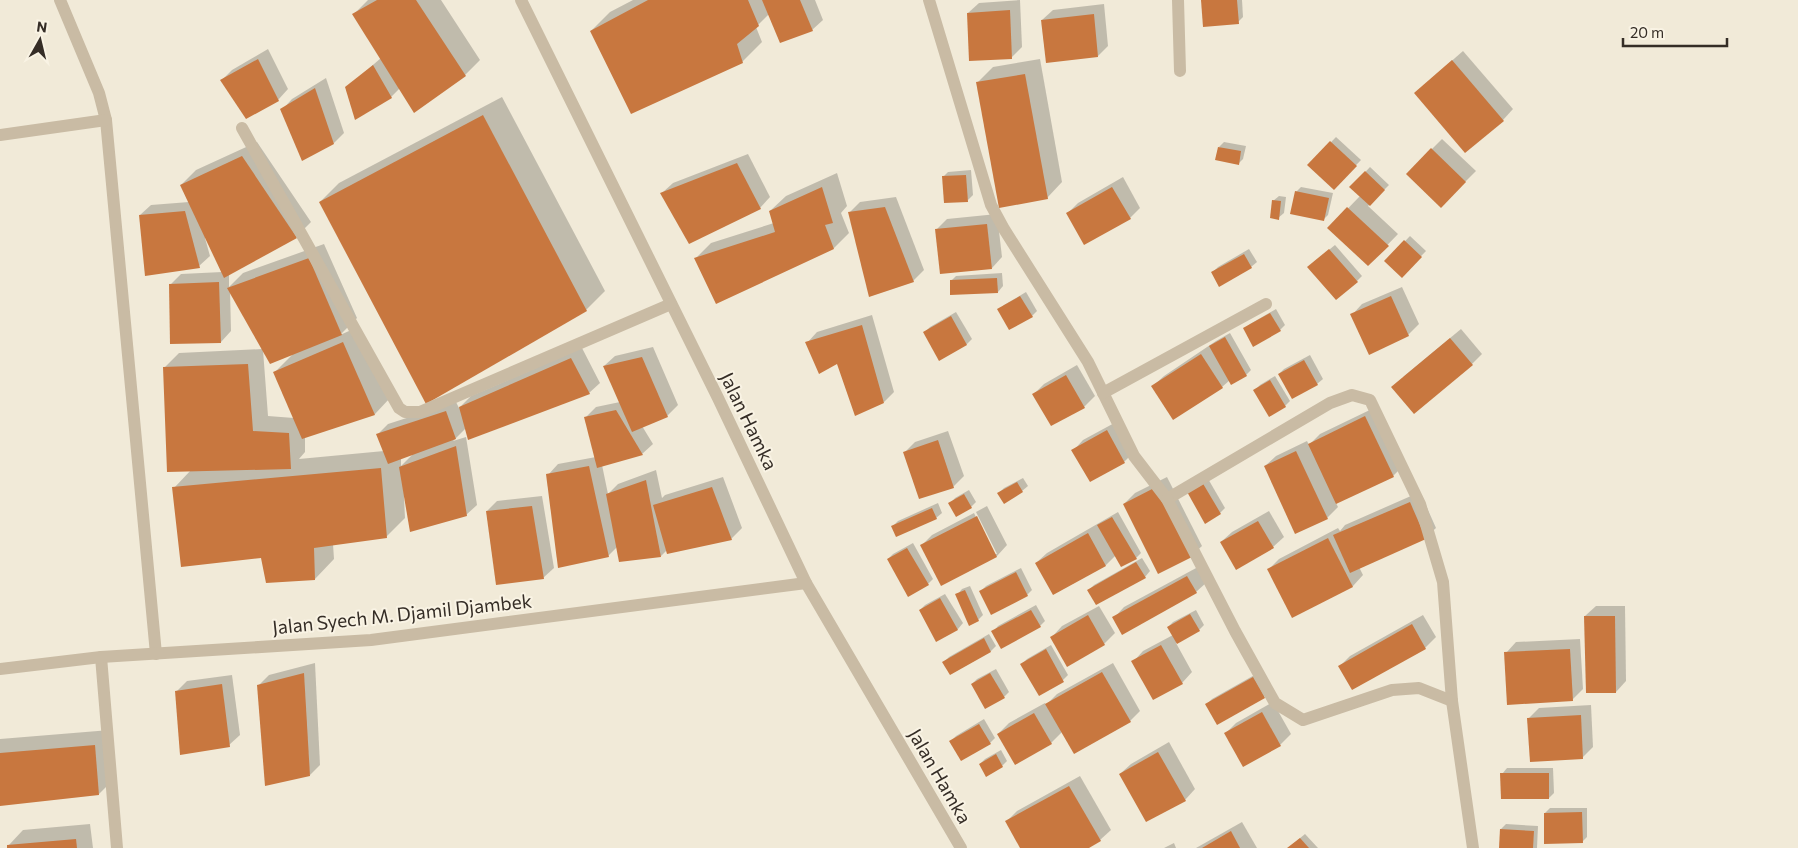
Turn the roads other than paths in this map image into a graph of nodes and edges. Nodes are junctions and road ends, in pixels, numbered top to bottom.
1 (60, 0) edge
2 (522, 0) edge
3 (929, 0) edge
4 (1178, 0) edge
5 (1180, 71) dead end
6 (106, 120) junction
7 (242, 128) dead end
8 (0, 135) edge
9 (671, 304) junction
10 (1266, 304) dead end
11 (1103, 393) junction
12 (1167, 499) junction
13 (806, 583) junction
14 (156, 654) junction
15 (101, 657) junction
16 (0, 669) edge
17 (1452, 701) junction
18 (117, 848) edge
19 (961, 848) edge
20 (1473, 848) edge

1 - 6 street
2 - 9 street, Jalan Hamka
3 - 11 street
4 - 5 street
6 - 8 street
6 - 14 street
7 - 9 street
9 - 13 street, Jalan Hamka
10 - 11 street
11 - 12 street
12 - 17 street
12 - 17 street
13 - 14 street, Jalan Syech M. Djamil Djambek
13 - 19 street, Jalan Hamka
14 - 15 street, Jalan Syech M. Djamil Djambek
15 - 16 street, Jalan Syech M. Djamil Djambek
15 - 18 street
17 - 20 street

